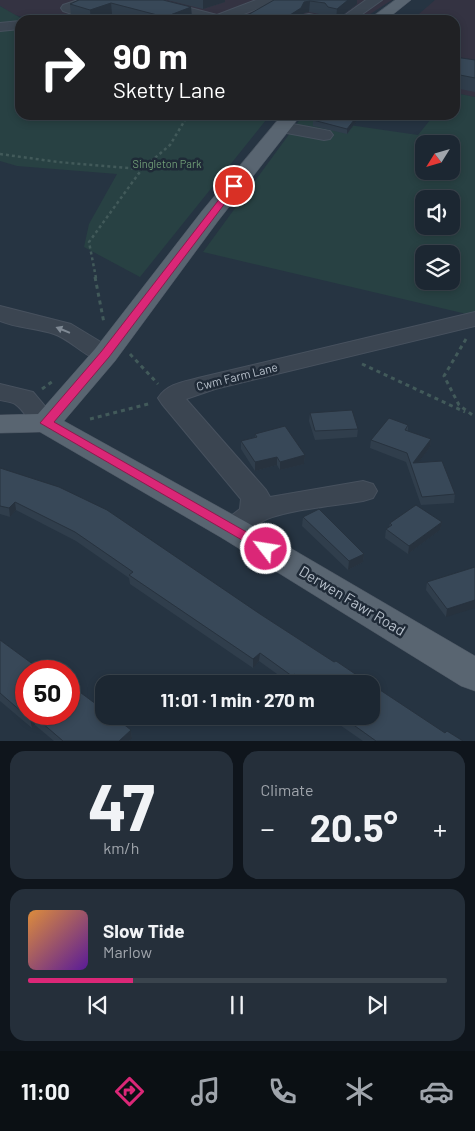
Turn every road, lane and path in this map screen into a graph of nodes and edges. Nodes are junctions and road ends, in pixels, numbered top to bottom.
1 (90, 0) edge
2 (145, 0) edge
3 (268, 0) edge
4 (375, 0) edge
5 (404, 0) edge
6 (72, 10) edge
7 (410, 14) edge
8 (200, 15) edge
9 (230, 15) edge
10 (352, 15) edge
11 (383, 15) edge
12 (424, 15) edge
13 (15, 26) edge
14 (0, 27) edge
15 (185, 120) edge
16 (287, 121) edge
17 (324, 135) dead end
18 (0, 154) edge
19 (142, 169) junction
20 (0, 313) edge
21 (472, 320) edge
22 (107, 350) junction
23 (336, 352) junction
24 (55, 379) dead end
25 (12, 395) edge
26 (171, 398) junction
27 (465, 412) junction
28 (475, 416) edge
29 (90, 420) dead end
30 (46, 423) junction
31 (0, 424) edge
32 (363, 491) dead end
33 (244, 522) junction
34 (475, 675) edge

1 - 6 street
2 - 8 street
3 - 9 street
4 - 10 street
5 - 11 main road
7 - 12 path
13 - 14 street
15 - 19 path
16 - 17 street
16 - 22 main road
18 - 19 path
19 - 22 path
22 -> 20 street
21 - 23 street, Cwm Farm Lane
21 - 27 path
22 - 26 path
22 - 30 main road
23 - 26 street, Cwm Farm Lane
23 - 27 path
24 - 25 path
25 - 30 street
26 - 29 path
26 - 33 street
27 - 28 path
30 - 31 main road
30 - 33 main road, Derwen Fawr Road
32 - 33 street
33 - 34 main road, Derwen Fawr Road

